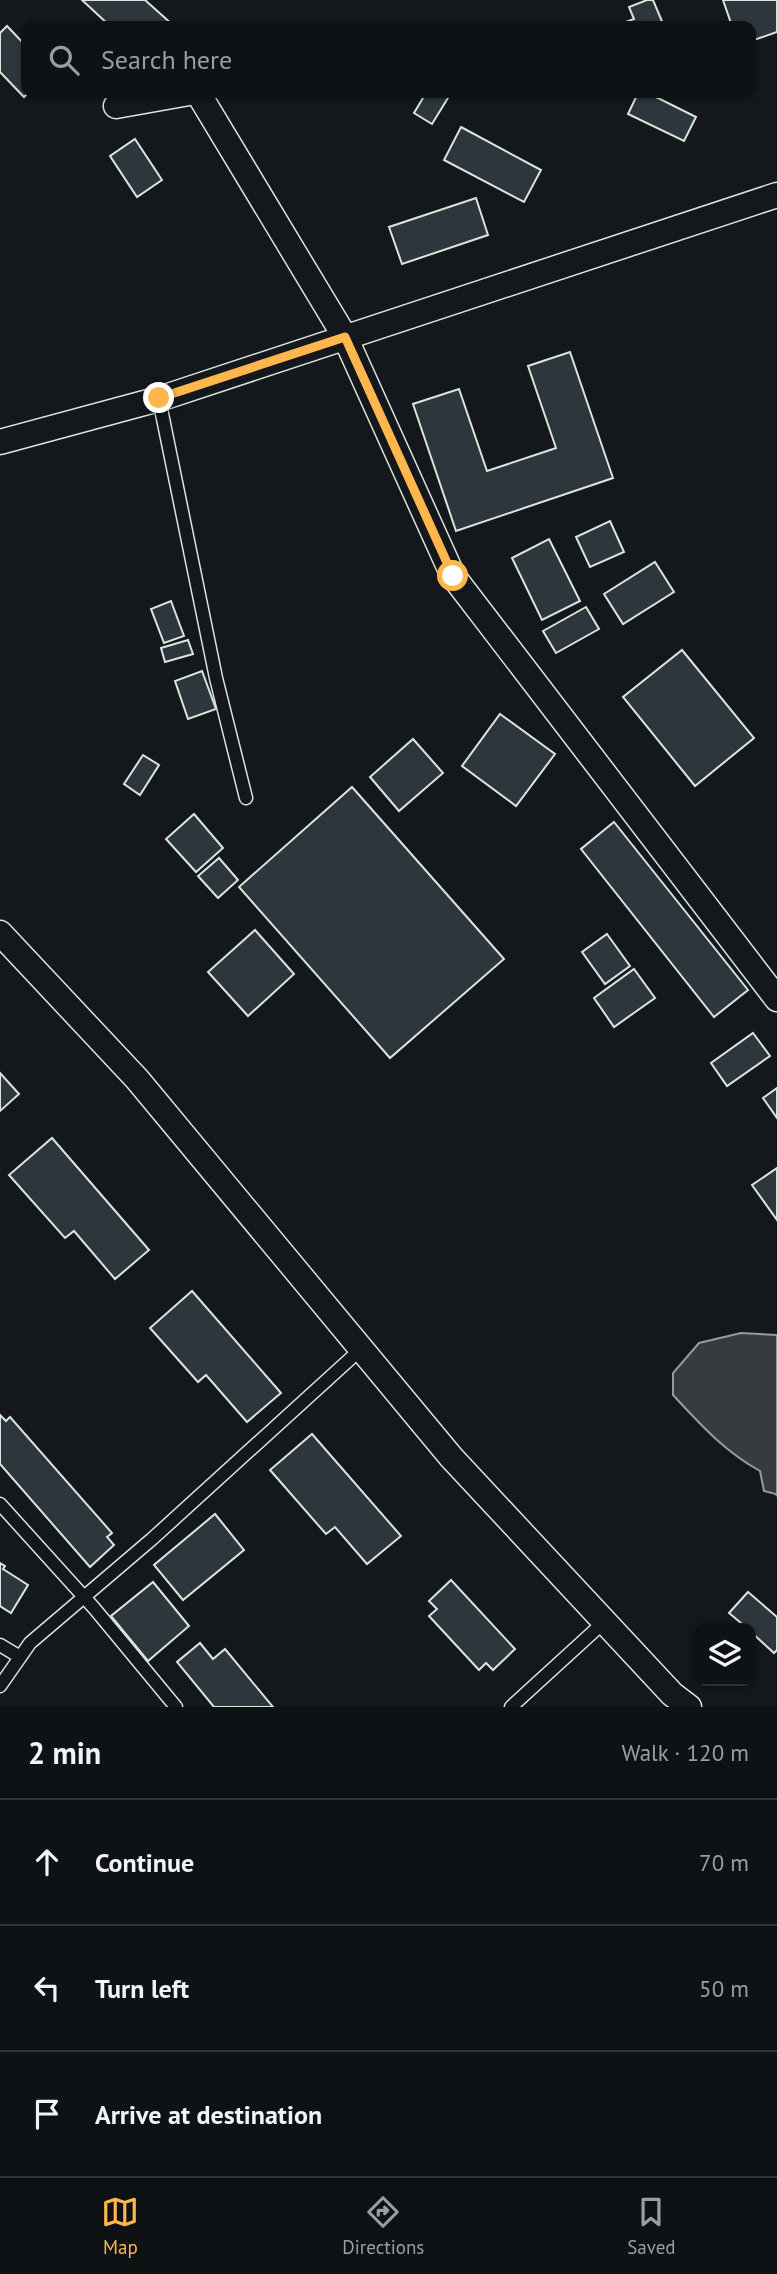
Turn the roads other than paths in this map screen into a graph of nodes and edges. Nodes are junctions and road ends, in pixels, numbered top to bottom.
1 (161, 98) edge
2 (201, 98) edge
3 (116, 106) dead end
4 (777, 195) edge
5 (345, 337) junction
6 (159, 398) junction
7 (0, 442) edge
8 (246, 798) dead end
9 (0, 933) edge
10 (777, 999) edge
11 (361, 1349) junction
12 (0, 1504) edge
13 (604, 1622) junction
14 (0, 1646) edge
15 (20, 1657) junction
16 (0, 1686) edge
17 (176, 1707) edge
18 (511, 1707) edge
19 (689, 1707) edge

1 - 3 street
2 - 5 street
4 - 5 street
5 - 6 street
5 - 10 street
6 - 7 street
6 - 8 lane
9 - 11 street
11 - 13 street
11 - 15 lane
12 - 17 lane
13 - 18 lane
13 - 19 street
14 - 15 lane
15 - 16 lane

